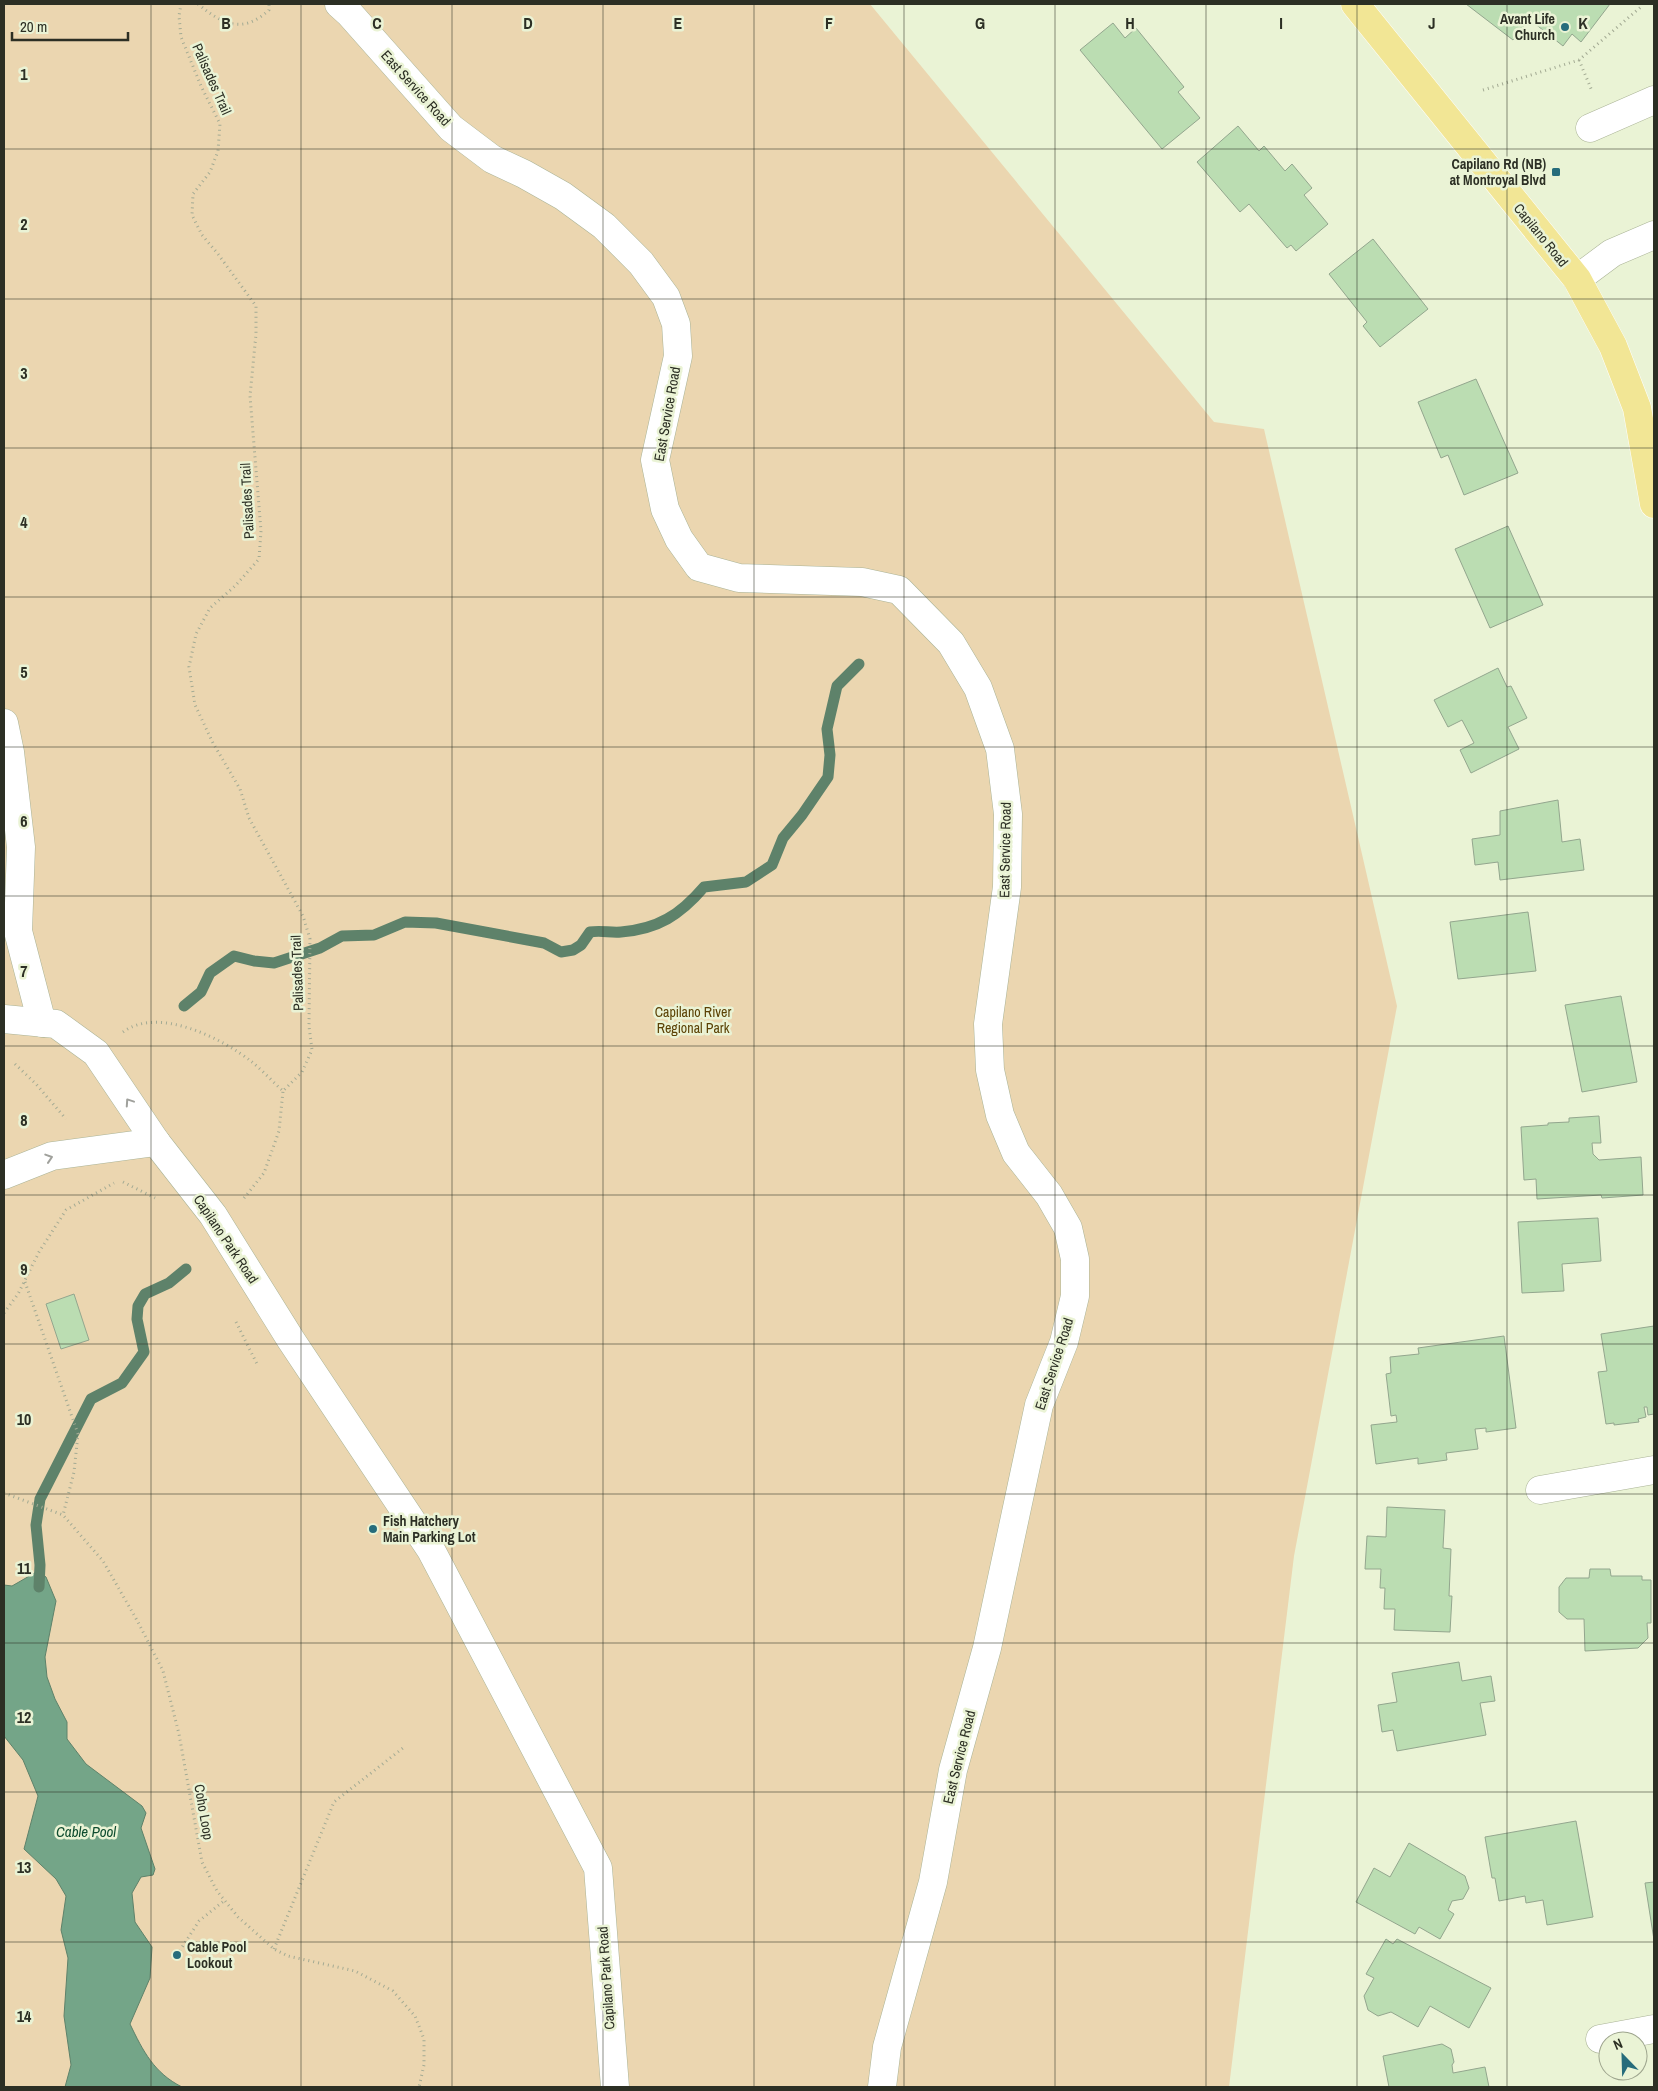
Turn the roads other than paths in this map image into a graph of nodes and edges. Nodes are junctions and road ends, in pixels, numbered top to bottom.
1 (339, 4) edge
2 (1355, 4) edge
3 (1654, 100) edge
4 (1590, 128) dead end
5 (1654, 235) edge
6 (1577, 279) junction
7 (1654, 504) edge
8 (4, 723) edge
9 (4, 1019) edge
10 (42, 1023) junction
11 (156, 1142) junction
12 (4, 1175) edge
13 (1654, 1470) edge
14 (1540, 1490) dead end
15 (615, 2087) edge
16 (882, 2087) edge

1 - 16 street, East Service Road
2 - 6 main road, Capilano Road
3 - 4 street
5 - 6 street
6 - 7 main road, Capilano Road
8 - 10 street
9 - 10 street, Capilano Park Road
11 -> 10 street, Capilano Park Road
12 -> 11 street
11 - 15 street, Capilano Park Road
13 - 14 street

